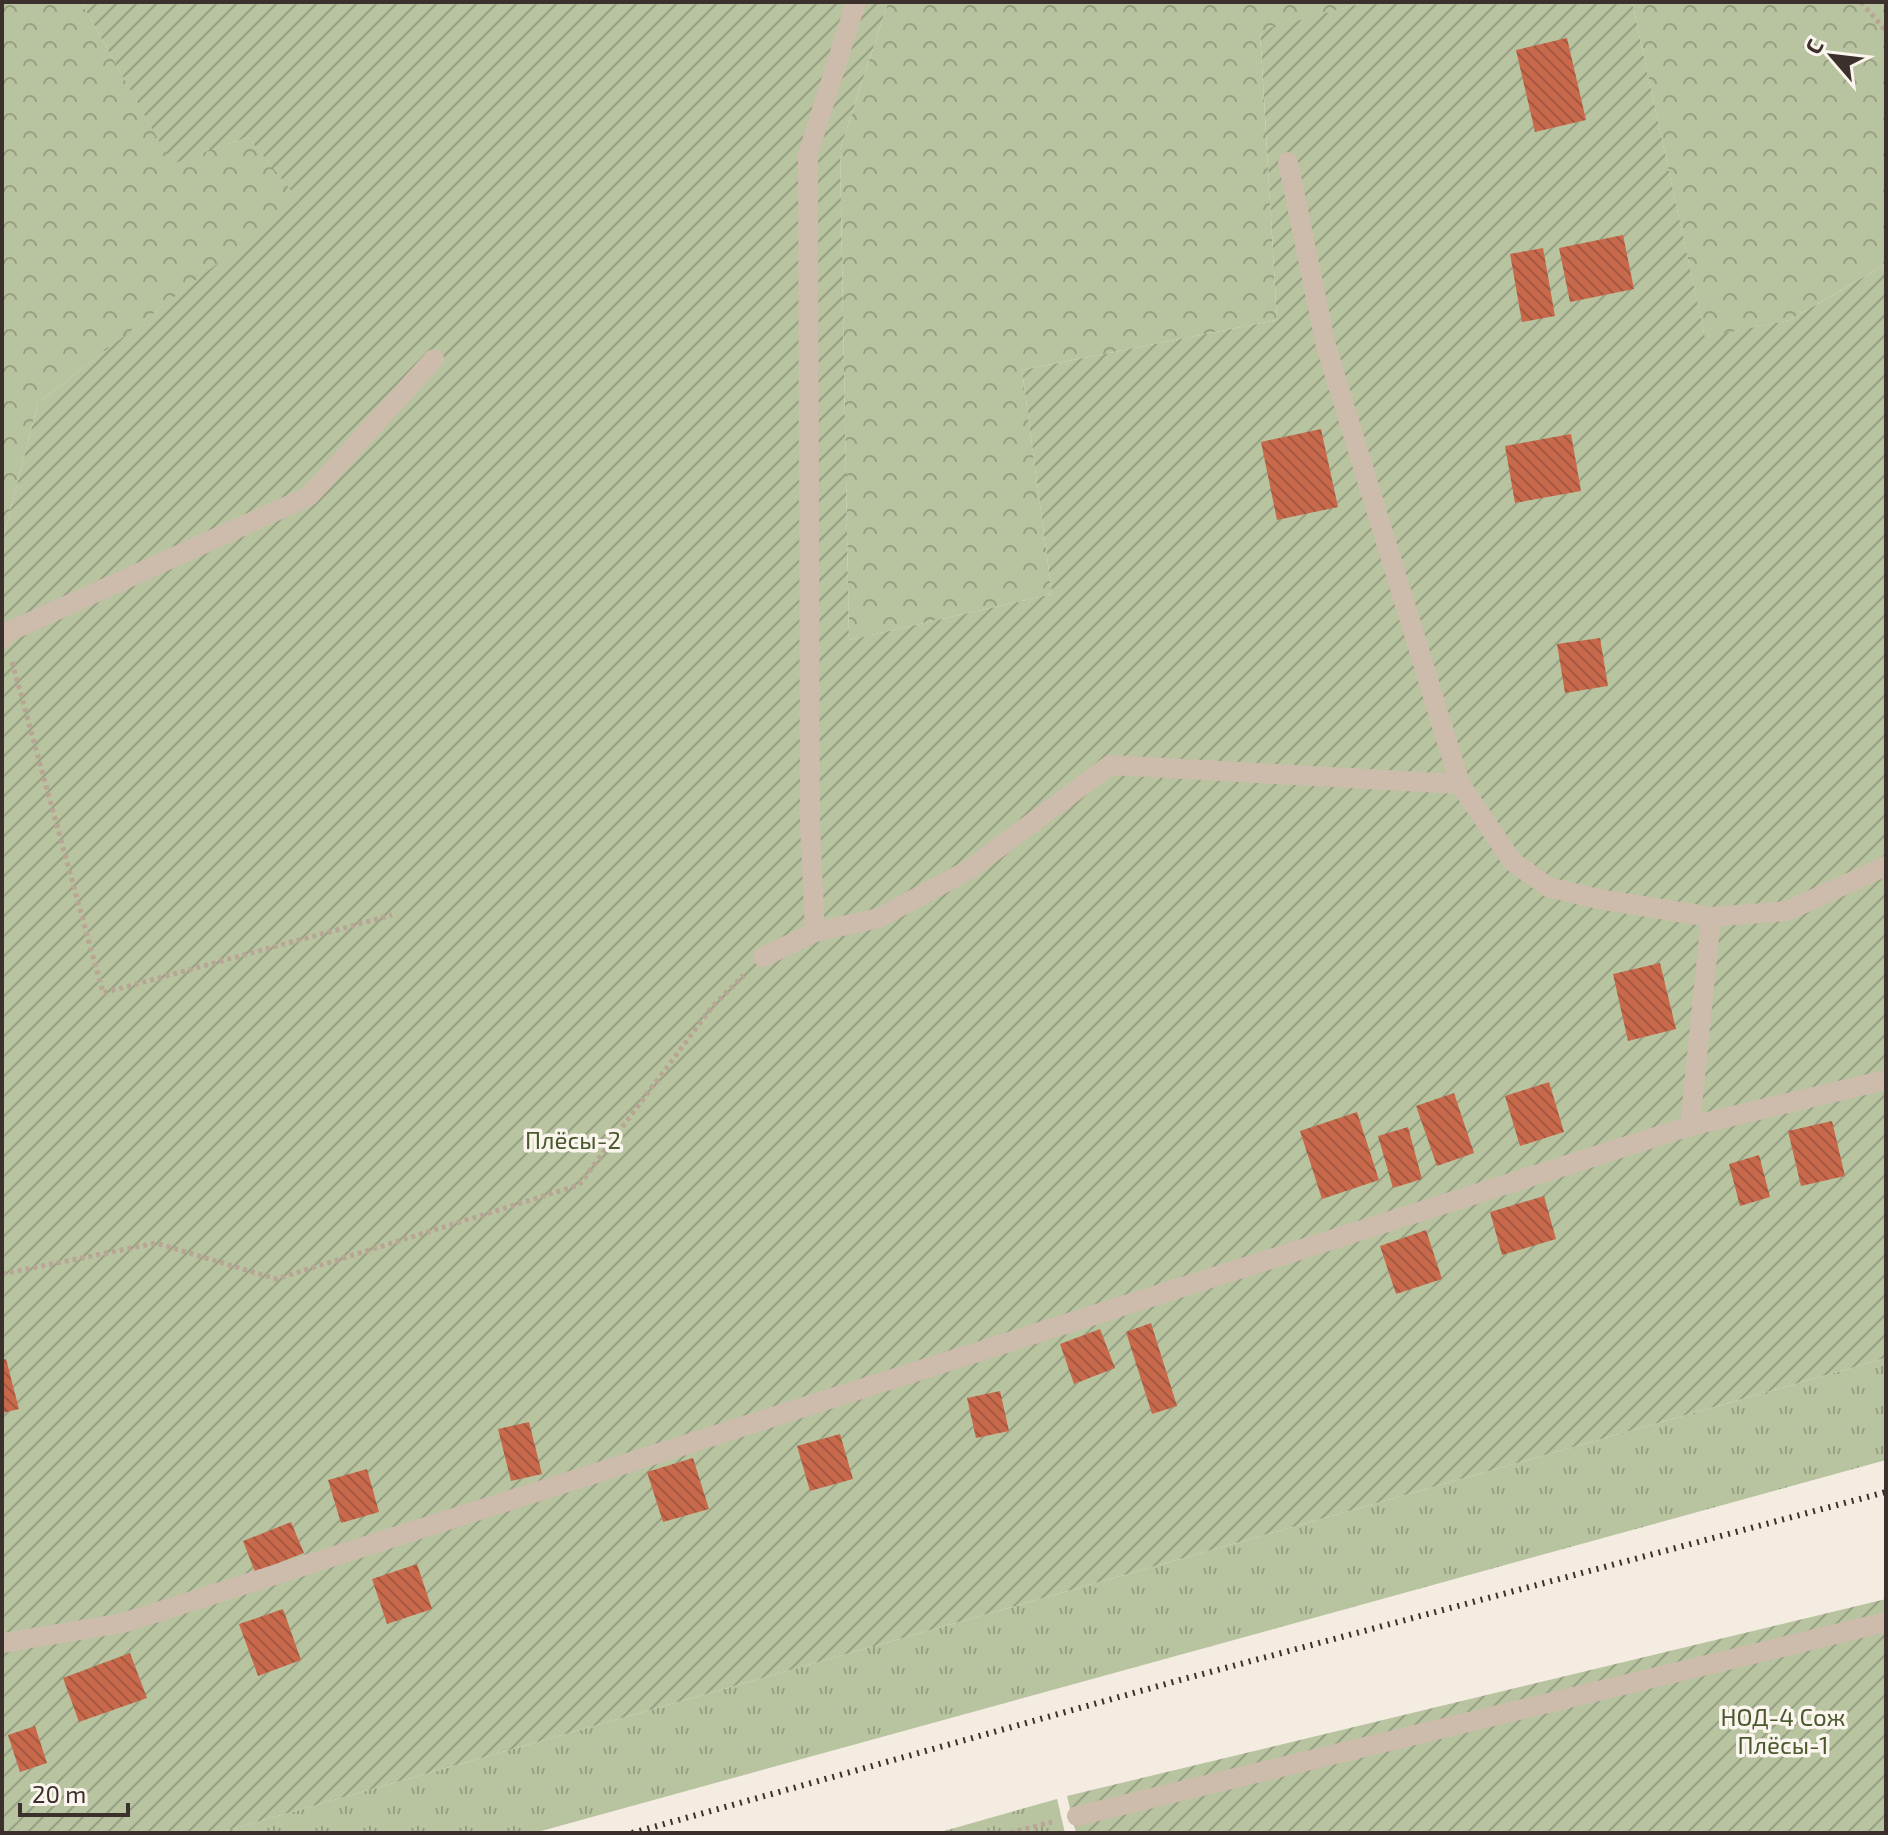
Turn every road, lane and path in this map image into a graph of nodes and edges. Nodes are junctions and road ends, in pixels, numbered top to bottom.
1 (856, 2) edge
2 (1861, 2) edge
3 (1886, 31) edge
4 (1288, 162) dead end
5 (434, 359) dead end
6 (3, 637) edge
7 (1460, 784) junction
8 (1886, 866) edge
9 (392, 915) dead end
10 (1711, 917) junction
11 (815, 932) junction
12 (763, 957) joint
13 (1886, 1080) edge
14 (1690, 1126) junction
15 (2, 1274) edge
16 (1886, 1622) edge
17 (2, 1643) edge
18 (1077, 1816) joint
19 (1010, 1833) edge

1 - 11 lane
2 - 3 path
4 - 7 lane
5 - 6 lane
6 - 9 path
7 - 10 lane
7 - 11 lane
8 - 10 lane
10 - 14 lane
11 - 12 lane
12 - 15 path
13 - 14 lane
14 - 17 lane
16 - 18 lane
18 - 19 path

